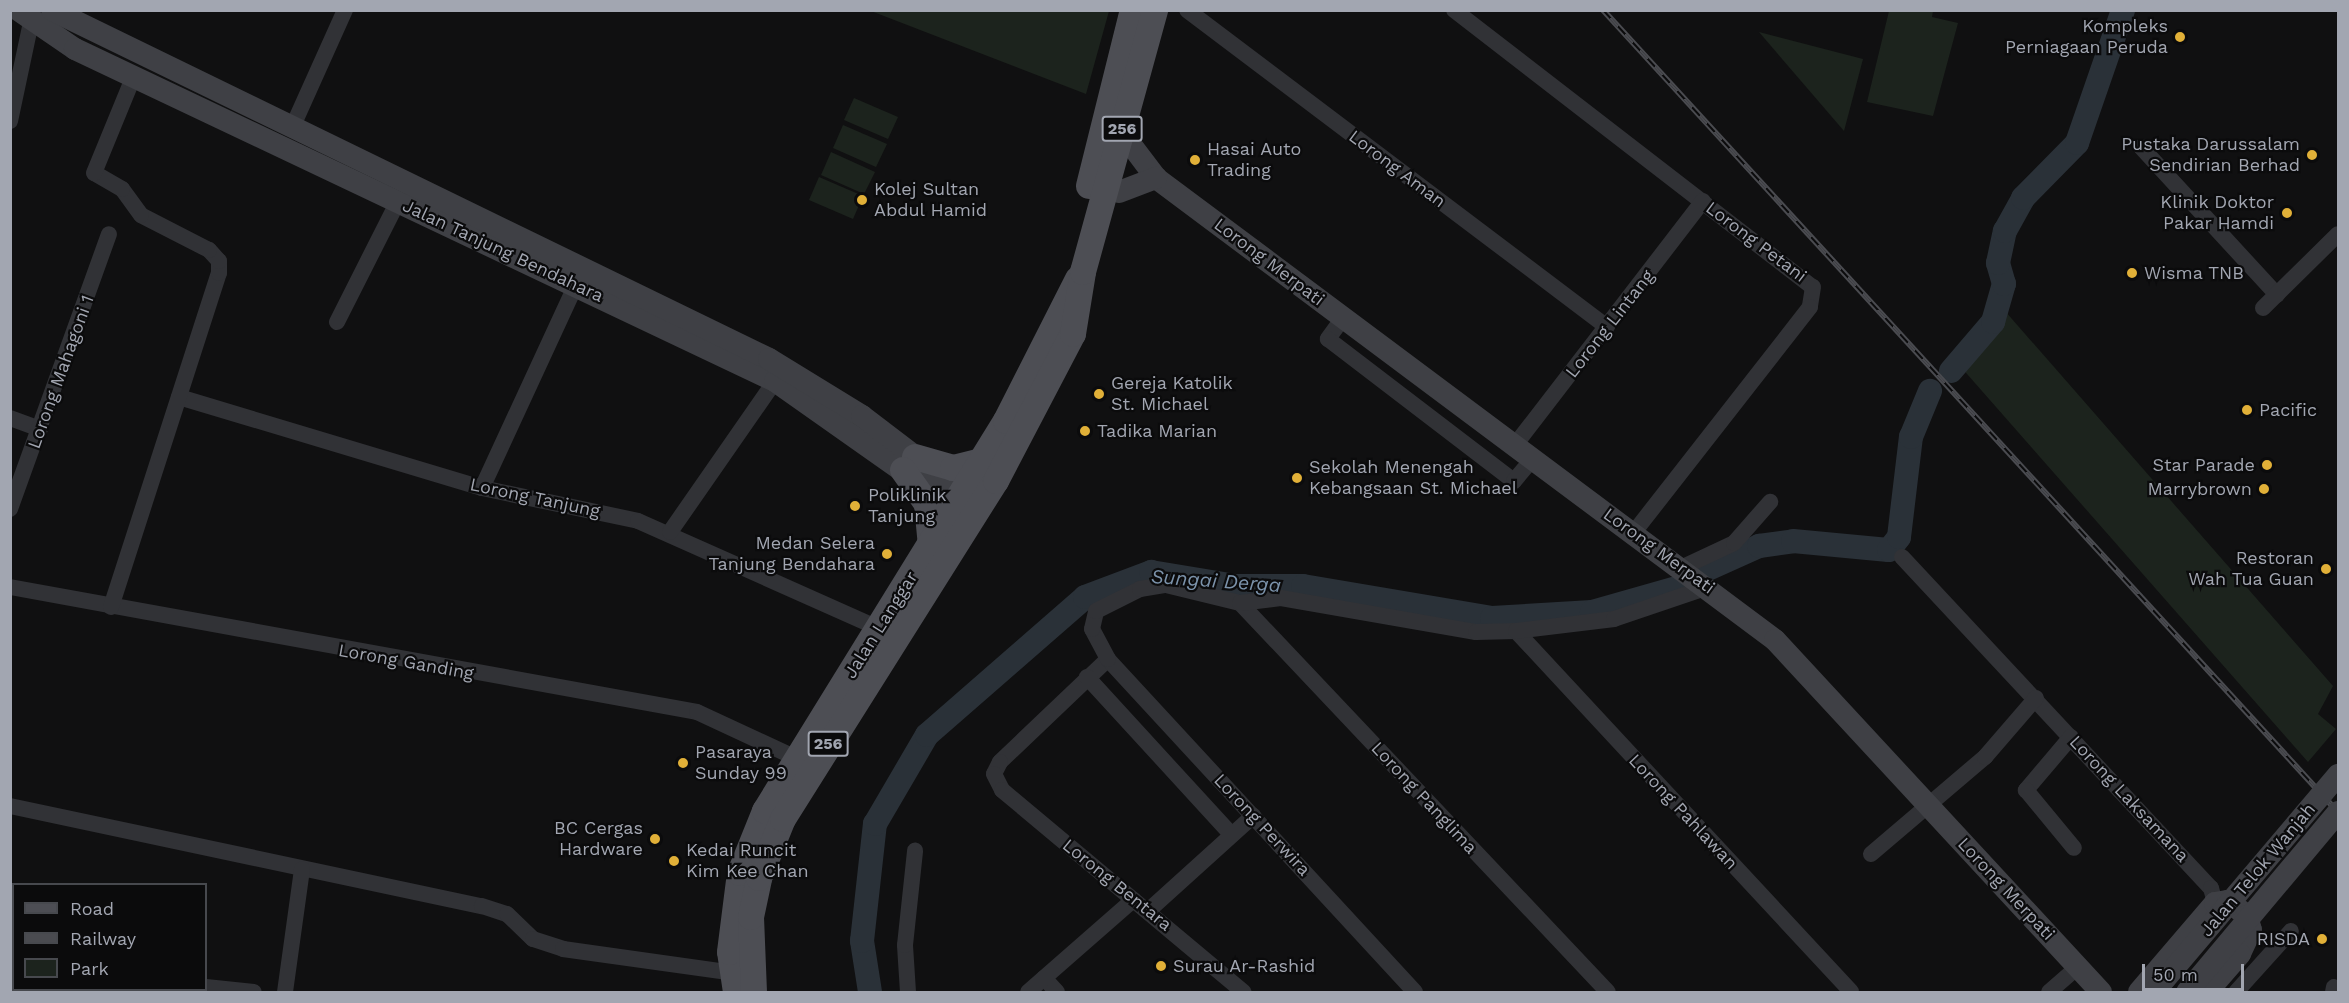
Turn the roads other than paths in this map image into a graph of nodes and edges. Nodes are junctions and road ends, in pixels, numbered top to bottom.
1 (52, 10) edge
2 (345, 10) edge
3 (1133, 10) edge
4 (1155, 10) edge
5 (1170, 10) edge
6 (1187, 10) edge
7 (1454, 10) edge
8 (24, 16) edge
9 (133, 78) junction
10 (10, 121) edge
11 (292, 129) junction
12 (1132, 146) junction
13 (2141, 147) dead end
14 (1156, 178) junction
15 (1119, 192) junction
16 (398, 201) junction
17 (1703, 201) junction
18 (109, 234) dead end
19 (2338, 234) edge
20 (576, 285) junction
21 (2277, 296) junction
22 (2263, 308) dead end
23 (1343, 318) junction
24 (337, 322) dead end
25 (1607, 327) junction
26 (1064, 330) junction
27 (775, 381) junction
28 (178, 397) junction
29 (10, 418) edge
30 (40, 429) junction
31 (1524, 452) junction
32 (982, 461) junction
33 (909, 464) junction
34 (482, 488) junction
35 (1770, 502) dead end
36 (967, 507) junction
37 (10, 509) edge
38 (670, 532) junction
39 (1634, 532) junction
40 (931, 547) junction
41 (1902, 557) dead end
42 (1683, 567) junction
43 (10, 587) edge
44 (1708, 587) junction
45 (1240, 603) junction
46 (111, 607) junction
47 (881, 629) junction
48 (1515, 631) junction
49 (1108, 659) junction
50 (1087, 677) junction
51 (2036, 698) junction
52 (2071, 737) junction
53 (794, 758) junction
54 (2338, 775) edge
55 (1927, 804) junction
56 (10, 806) edge
57 (2338, 812) edge
58 (1253, 816) junction
59 (1232, 835) junction
60 (2074, 848) dead end
61 (915, 851) dead end
62 (1871, 854) dead end
63 (302, 869) junction
64 (1133, 900) junction
65 (2215, 903) junction
66 (1148, 912) junction
67 (2291, 931) dead end
68 (2078, 967) junction
69 (1044, 978) junction
70 (734, 983) edge
71 (207, 987) edge
72 (254, 993) edge
73 (285, 993) edge
74 (754, 993) edge
75 (908, 993) edge
76 (1028, 993) edge
77 (1057, 993) edge
78 (1244, 993) edge
79 (1415, 993) edge
80 (1608, 993) edge
81 (1851, 993) edge
82 (2049, 993) edge
83 (2101, 993) edge
84 (2139, 993) edge
85 (2154, 993) edge
86 (2187, 993) edge
87 (2207, 993) edge
88 (2236, 993) edge

1 - 11 main road, Jalan Tanjung Bendahara
2 - 11 street
3 - 26 main road
4 - 26 main road, Jalan Langgar / 256
5 - 12 main road
6 - 25 street, Lorong Aman
7 - 17 street, Lorong Petani
8 - 9 main road, Jalan Tanjung Bendahara
8 - 10 street
9 - 16 main road, Jalan Tanjung Bendahara
9 - 28 street
11 - 33 main road, Jalan Tanjung Bendahara
12 - 14 main road, Lorong Merpati
12 - 15 main road
13 - 21 street
14 - 15 main road
14 - 23 main road, Lorong Merpati
15 - 26 main road
16 - 20 main road, Jalan Tanjung Bendahara
16 - 24 street
17 - 25 street, Lorong Lintang
17 - 39 street, Lorong Petani
18 - 30 street, Lorong Mahagoni 1
19 - 21 street
20 - 27 main road, Jalan Tanjung Bendahara
20 - 34 street
21 - 22 street
23 - 31 main road, Lorong Merpati
23 - 31 street, Lorong Lintang
25 - 31 street, Lorong Lintang
26 - 32 main road, Jalan Langgar / 256
26 - 36 main road, Jalan Langgar / 256
27 - 33 main road, Jalan Tanjung Bendahara
27 - 38 street
28 - 34 street, Lorong Tanjung
28 - 46 street
29 - 30 street
30 - 37 street, Lorong Mahagoni 1
31 - 39 main road, Lorong Merpati
32 - 33 main road
32 - 36 main road, Jalan Langgar / 256
33 - 36 main road, Jalan Tanjung Bendahara
33 - 40 main road
34 - 38 street, Lorong Tanjung
35 - 42 street
36 - 40 main road, Jalan Langgar / 256
36 - 74 main road, Jalan Langgar / 256
38 - 47 street, Lorong Tanjung
39 - 42 main road, Lorong Merpati
40 - 47 main road, Jalan Langgar / 256
41 - 51 street, Lorong Laksamana
42 - 44 main road, Lorong Merpati
43 - 46 street, Lorong Ganding
44 - 48 street
44 - 55 main road, Lorong Merpati
45 - 48 street
45 - 49 street
45 - 80 street, Lorong Panglima
46 - 53 street, Lorong Ganding
47 - 53 main road, Jalan Langgar / 256
48 - 81 street, Lorong Pahlawan
49 - 50 street
49 - 58 street, Lorong Perwira
50 - 59 street
50 - 64 street, Lorong Bentara
51 - 52 street, Lorong Laksamana
51 - 55 street
52 - 60 street
52 - 65 street, Lorong Laksamana
53 - 70 main road, Jalan Langgar / 256
54 - 85 main road, Jalan Telok Wanjah, bridge
55 - 62 street
55 - 68 main road, Lorong Merpati
56 - 63 street
57 - 86 main road, Jalan Telok Wanjah, bridge
58 - 59 street
58 - 79 street, Lorong Perwira
59 - 66 street
61 - 75 street
63 - 70 street
63 - 73 street
64 - 66 street, Lorong Bentara
64 - 69 street
65 - 84 main road
65 - 87 main road
66 - 78 street, Lorong Bentara
67 - 88 street
68 - 82 street
68 - 83 main road, Lorong Merpati
69 - 76 street
69 - 77 street
71 - 72 street

